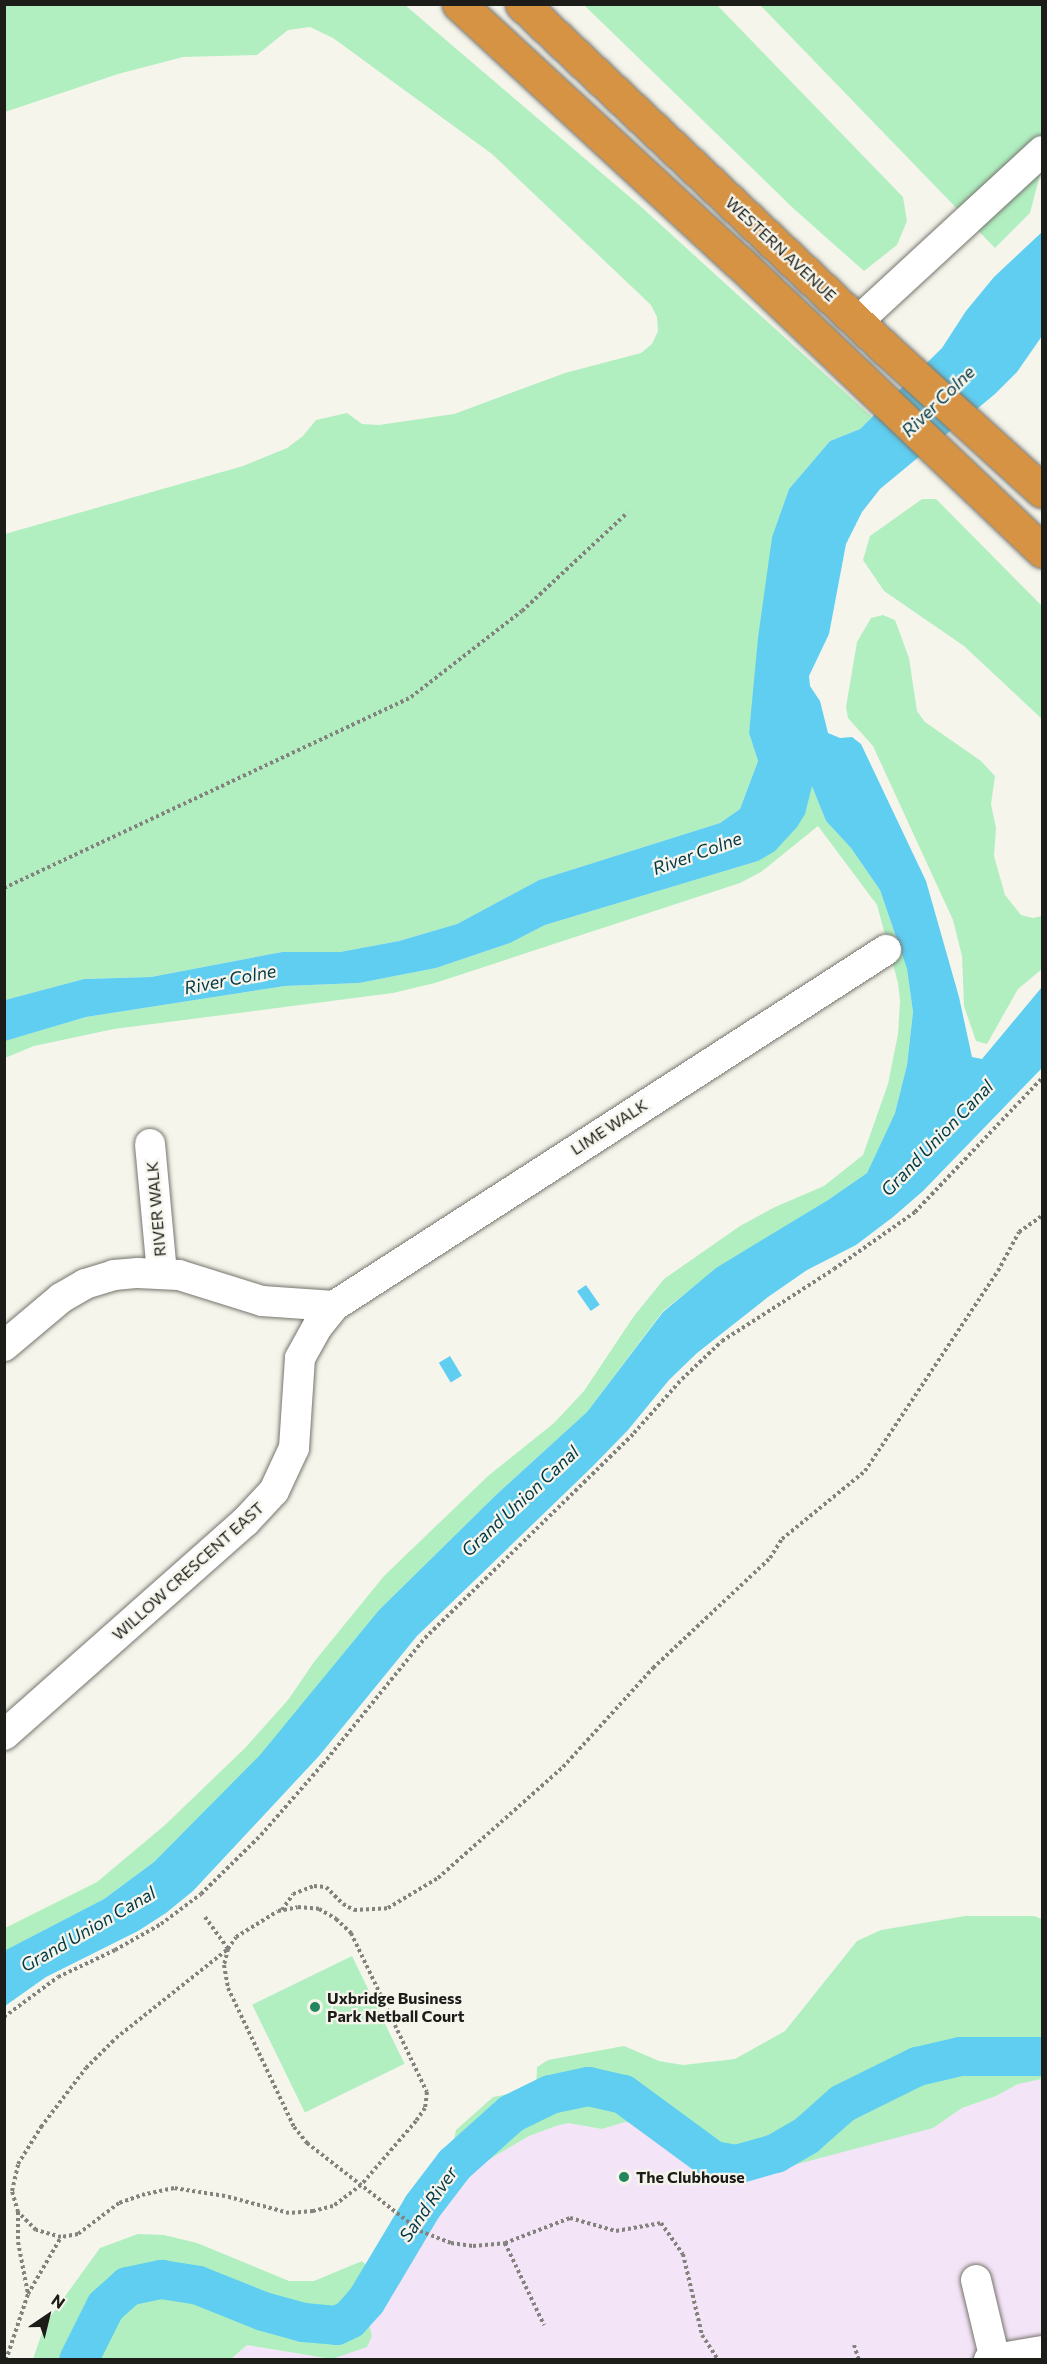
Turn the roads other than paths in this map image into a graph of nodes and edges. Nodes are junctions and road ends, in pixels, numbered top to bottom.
1 (436, 4) edge
2 (459, 4) edge
3 (522, 4) edge
4 (1042, 151) edge
5 (740, 262) junction
6 (857, 322) junction
7 (1042, 491) edge
8 (1042, 550) edge
9 (886, 950) dead end
10 (150, 1144) dead end
11 (162, 1273) junction
12 (334, 1306) junction
13 (4, 1347) edge
14 (4, 1735) edge
15 (976, 2280) dead end
16 (1042, 2351) edge
17 (993, 2359) edge

1 - 5 highway
2 - 5 highway
3 - 6 highway, WESTERN AVENUE
4 - 6 street
5 - 8 highway
6 - 7 highway, WESTERN AVENUE
9 - 12 street, LIME WALK
10 - 11 street, RIVER WALK
11 - 12 street
11 - 13 street
12 - 14 street, WILLOW CRESCENT EAST
15 - 17 street
16 - 17 street

